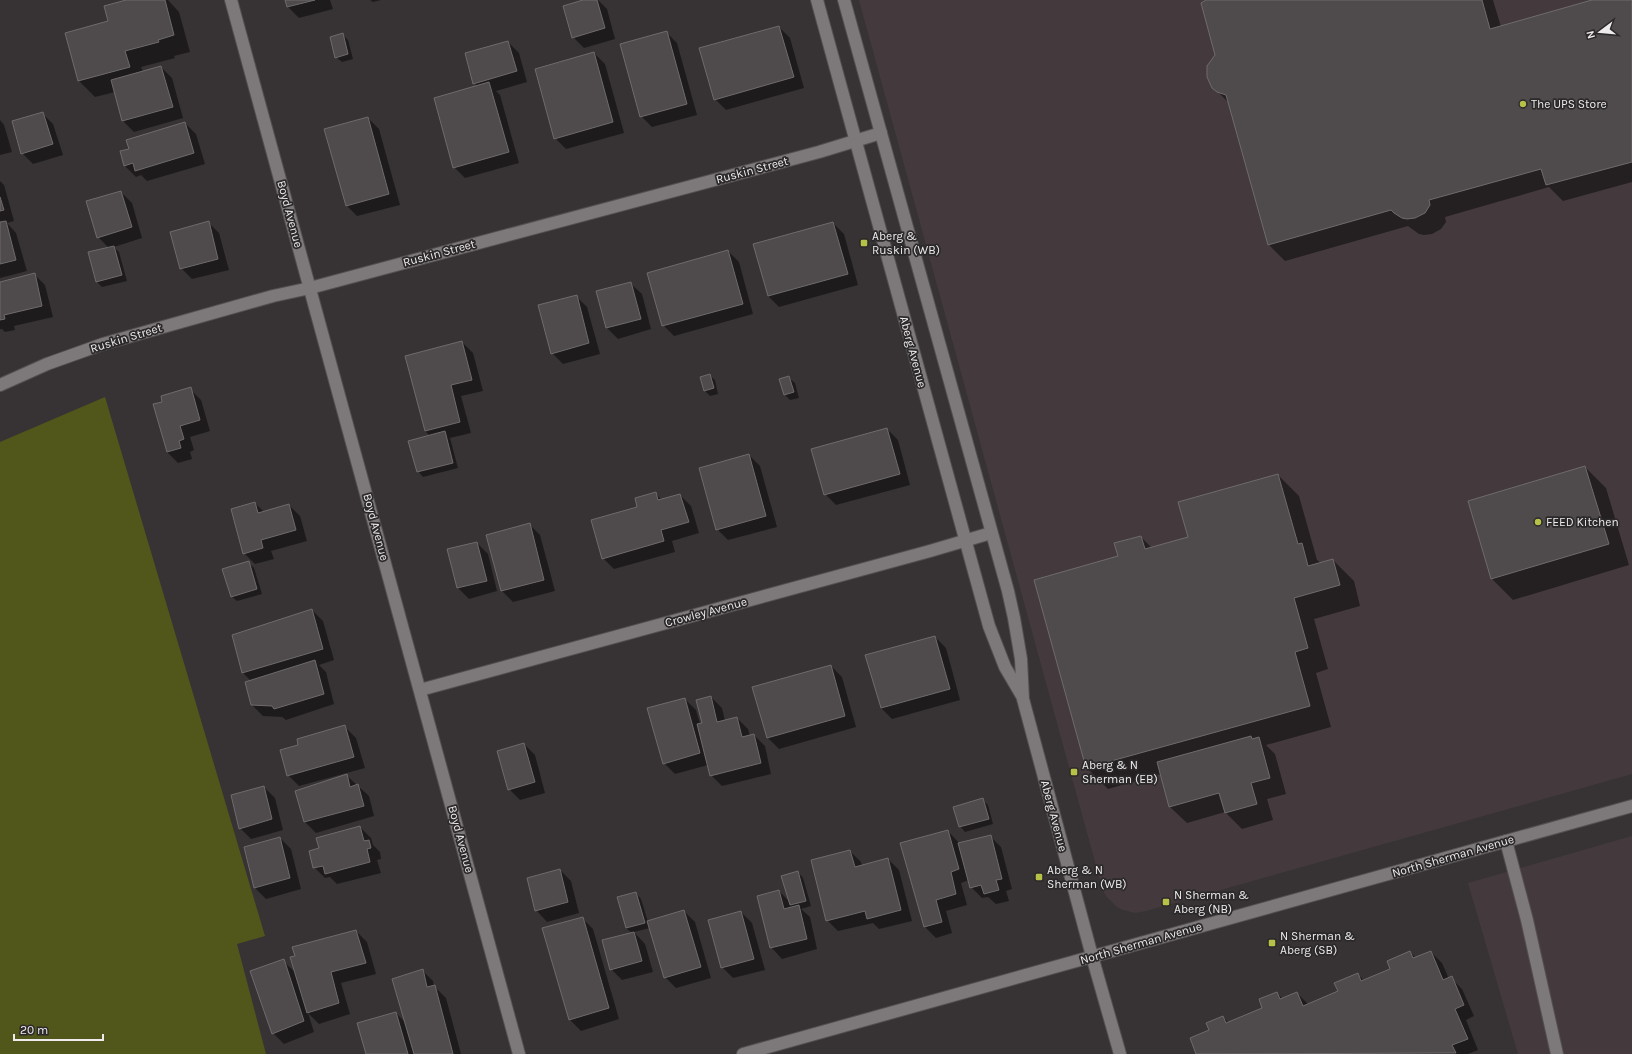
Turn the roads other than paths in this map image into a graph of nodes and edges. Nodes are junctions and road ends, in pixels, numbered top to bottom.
1 (231, 0) edge
2 (816, 0) edge
3 (844, 0) edge
4 (881, 133) junction
5 (855, 140) junction
6 (310, 288) junction
7 (0, 385) edge
8 (991, 533) junction
9 (965, 541) junction
10 (420, 690) junction
11 (1023, 698) junction
12 (1632, 806) edge
13 (1506, 841) junction
14 (1092, 956) junction
15 (520, 1054) edge
16 (743, 1054) edge
17 (1120, 1054) edge
18 (1557, 1054) edge

1 - 6 street, Boyd Avenue
2 - 5 street, Aberg Avenue
3 - 4 street, Aberg Avenue
4 - 5 street, Ruskin Street
4 - 8 street, Aberg Avenue
5 - 6 street, Ruskin Street
5 - 9 street, Aberg Avenue
6 - 7 street, Ruskin Street
6 - 10 street, Boyd Avenue
8 - 9 street, Crowley Avenue
8 - 11 street, Aberg Avenue
9 - 10 street, Crowley Avenue
9 - 11 street, Aberg Avenue
10 - 15 street, Boyd Avenue
11 - 14 street, Aberg Avenue
12 - 13 street, North Sherman Avenue
13 - 14 street, North Sherman Avenue
13 - 18 street
14 - 16 street, North Sherman Avenue
14 - 17 street, Aberg Avenue

